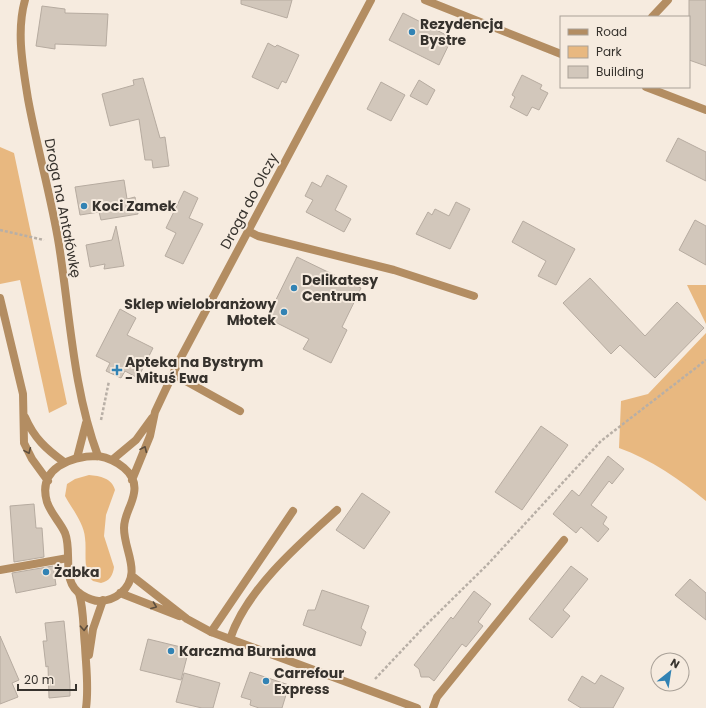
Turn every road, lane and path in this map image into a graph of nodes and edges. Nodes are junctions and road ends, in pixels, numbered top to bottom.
1 (25, 0) edge
2 (371, 0) edge
3 (425, 0) edge
4 (668, 0) edge
5 (653, 16) edge
6 (560, 54) edge
7 (649, 88) edge
8 (706, 110) edge
9 (0, 230) edge
10 (248, 231) junction
11 (47, 241) dead end
12 (474, 296) dead end
13 (0, 298) edge
14 (706, 360) edge
15 (173, 374) junction
16 (110, 381) dead end
17 (240, 411) dead end
18 (25, 416) junction
19 (102, 416) dead end
20 (154, 416) junction
21 (86, 420) junction
22 (98, 456) junction
23 (77, 458) junction
24 (112, 460) junction
25 (64, 462) junction
26 (132, 480) junction
27 (48, 481) junction
28 (337, 510) dead end
29 (293, 511) dead end
30 (564, 540) dead end
31 (68, 558) junction
32 (0, 570) edge
33 (132, 576) junction
34 (79, 593) junction
35 (120, 593) junction
36 (103, 600) junction
37 (187, 619) junction
38 (211, 632) junction
39 (230, 639) junction
40 (87, 663) junction
41 (370, 690) junction
42 (86, 708) edge
43 (417, 708) edge
44 (433, 708) edge

1 - 21 street, Droga na Antałówkę
2 - 10 street, Droga do Olczy
3 - 6 street
4 - 5 street
7 - 8 street
9 - 11 path
10 - 12 street
10 - 15 street, Droga do Olczy
13 - 18 street
14 - 41 path
15 - 17 street
15 - 20 street, Droga do Olczy
16 - 19 path
18 - 25 street
18 -> 27 street
20 - 24 street, Droga do Olczy
26 -> 20 street, Droga do Olczy
21 - 22 street, Droga na Antałówkę
21 - 23 street, Droga na Antałówkę
22 - 23 street
22 - 24 street
23 - 25 street
24 - 26 street
25 - 27 street
26 - 33 street
27 - 31 street
28 - 39 street
29 - 38 street
30 - 44 street
31 - 32 street
31 - 34 street
33 - 35 street
33 - 37 street
34 - 36 street
34 -> 40 street
35 - 36 street
35 -> 37 street
36 - 40 street
37 - 38 street
38 - 39 street
39 - 41 street
40 - 42 street
41 - 43 street

